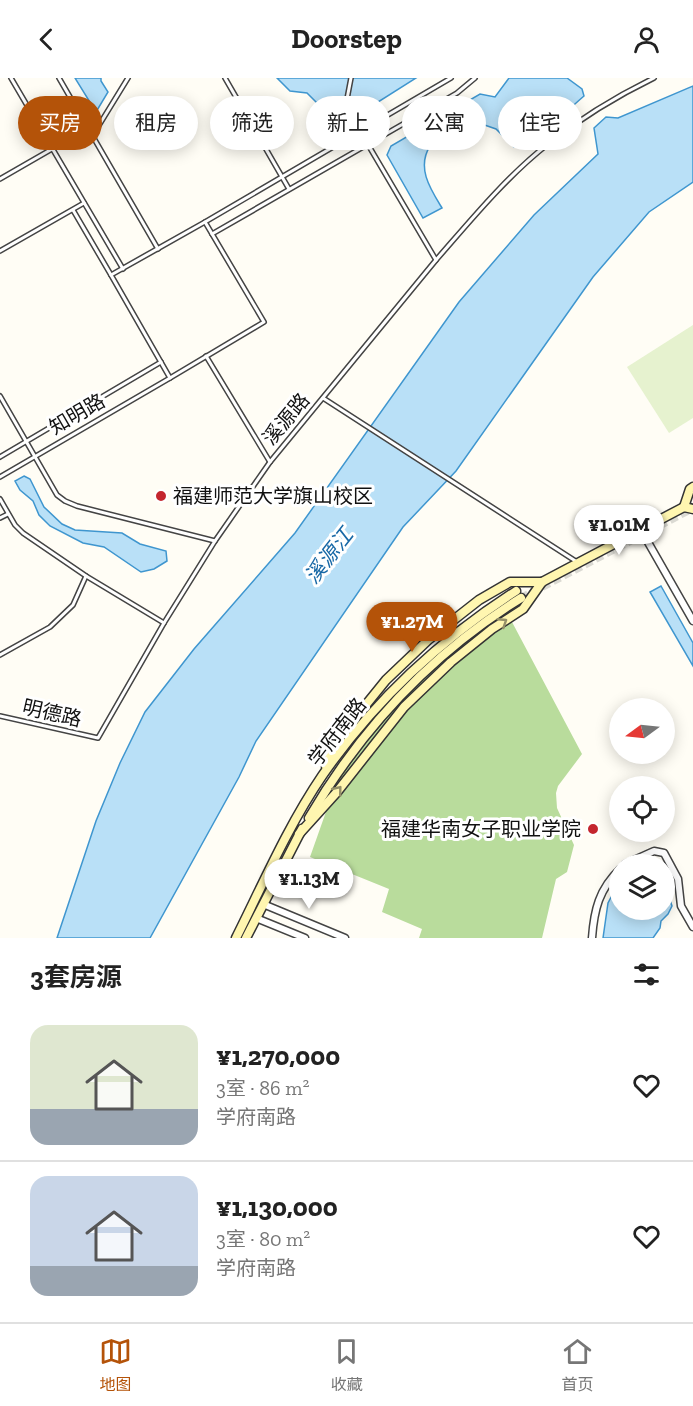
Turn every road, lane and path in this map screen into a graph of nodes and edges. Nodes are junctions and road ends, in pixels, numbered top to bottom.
1 (10, 78) edge
2 (58, 78) edge
3 (128, 78) edge
4 (225, 78) edge
5 (351, 78) edge
6 (451, 78) edge
7 (475, 78) edge
8 (654, 78) edge
9 (21, 96) edge
10 (69, 96) edge
11 (348, 96) edge
12 (390, 114) edge
13 (102, 120) edge
14 (390, 131) edge
15 (49, 150) edge
16 (53, 150) edge
17 (100, 150) edge
18 (328, 150) edge
19 (357, 150) edge
20 (372, 150) edge
21 (282, 177) junction
22 (0, 179) edge
23 (289, 189) junction
24 (84, 202) junction
25 (72, 209) junction
26 (205, 222) junction
27 (212, 234) junction
28 (158, 249) junction
29 (0, 251) edge
30 (436, 260) junction
31 (123, 269) junction
32 (111, 275) junction
33 (206, 356) junction
34 (161, 362) junction
35 (170, 378) junction
36 (0, 396) edge
37 (323, 399) junction
38 (26, 441) junction
39 (0, 456) edge
40 (34, 456) junction
41 (270, 462) junction
42 (0, 477) edge
43 (693, 487) edge
44 (0, 499) edge
45 (689, 508) edge
46 (8, 514) junction
47 (0, 519) edge
48 (641, 530) junction
49 (215, 541) junction
50 (579, 563) junction
51 (87, 576) junction
52 (542, 582) junction
53 (693, 621) edge
54 (164, 623) junction
55 (0, 655) edge
56 (0, 716) edge
57 (98, 738) joint
58 (322, 777) junction
59 (299, 834) junction
60 (647, 854) edge
61 (665, 854) edge
62 (675, 873) edge
63 (609, 880) edge
64 (263, 904) junction
65 (256, 918) junction
66 (693, 927) edge
67 (236, 938) edge
68 (246, 938) edge
69 (305, 938) edge
70 (345, 938) edge
71 (592, 938) edge

1 - 9 lane
2 - 10 lane
3 - 13 lane
4 - 21 lane
5 - 11 lane
6 - 12 lane
7 - 14 lane
8 - 30 lane, 溪源路
15 - 22 lane
16 - 24 lane
17 - 28 lane
18 - 21 lane
19 - 23 lane
20 - 30 lane
21 - 23 lane
21 - 26 lane
23 - 27 lane
24 - 25 lane
24 - 31 lane
25 - 29 lane
25 - 32 lane
26 - 27 lane
26 - 28 lane
27 - 33 lane, 知明路
28 - 31 lane
30 - 37 lane, 溪源路
31 - 32 lane
32 - 34 lane
33 - 35 lane, 知明路
33 - 41 lane
34 - 35 lane
34 - 38 lane, 知明路
35 - 40 lane, 知明路
36 - 38 lane
37 - 41 lane, 溪源路
37 - 50 lane
38 - 39 lane, 知明路
38 - 40 lane
40 - 42 lane, 知明路
40 - 49 lane
41 - 49 lane, 溪源路
43 - 45 main road
44 - 46 lane
45 - 48 main road
46 - 47 lane
46 - 51 lane
48 - 50 main road
48 - 53 street
49 - 54 lane, 溪源路
50 - 52 main road
51 - 54 lane
51 - 55 lane
52 - 58 main road
59 -> 52 main road
54 - 57 lane, 溪源路
56 - 57 lane, 明德路
58 - 59 main road, 学府南路
58 - 67 main road, 学府南路
59 - 64 main road, 学府南路
60 - 61 street
62 - 66 street
63 - 71 street
64 - 65 main road, 学府南路
64 - 70 street
65 - 68 main road, 学府南路
65 - 69 street

